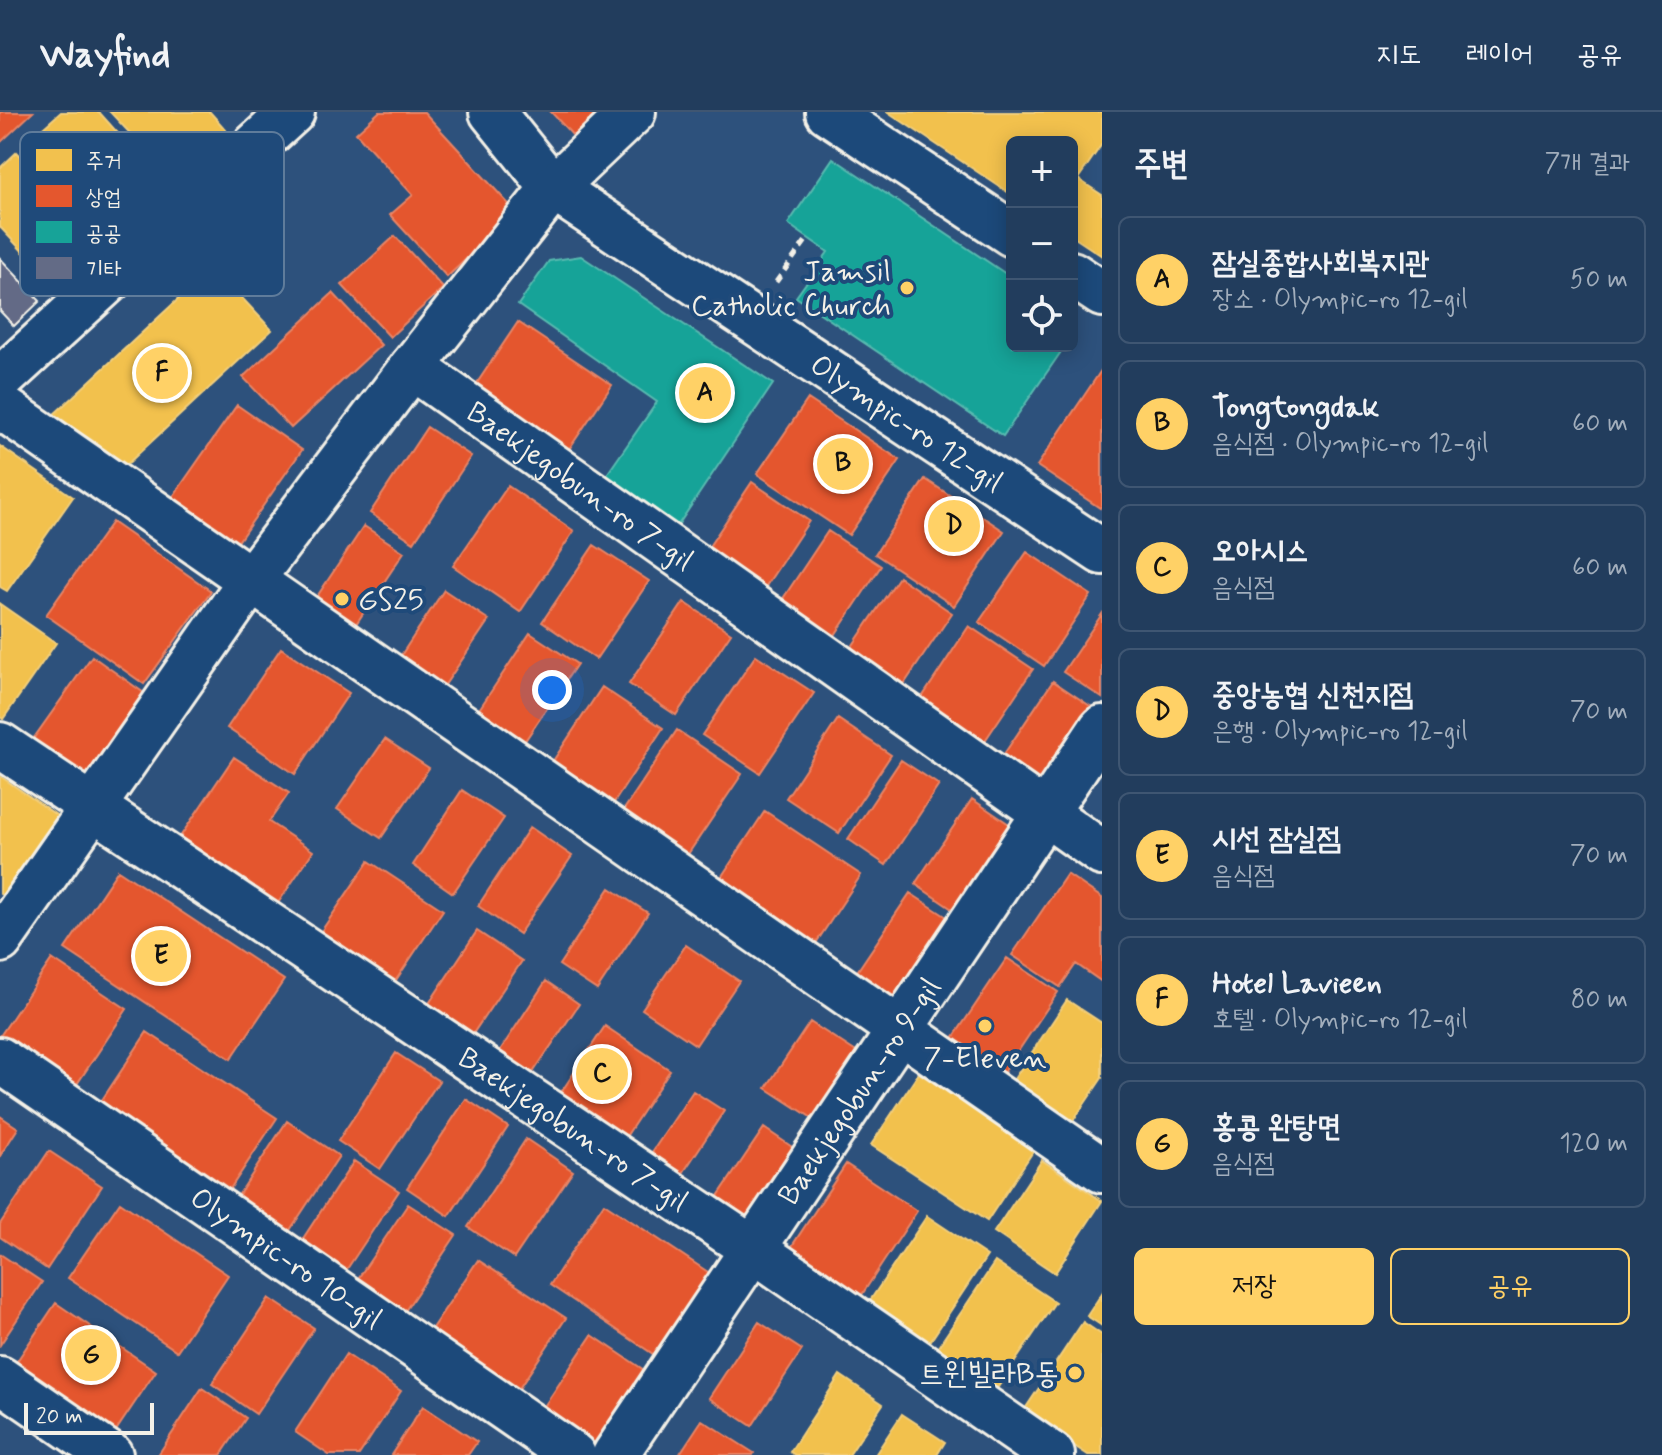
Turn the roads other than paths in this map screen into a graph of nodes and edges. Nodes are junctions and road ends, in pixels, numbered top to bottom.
1 (292, 112) edge
2 (492, 112) edge
3 (633, 112) edge
4 (828, 112) edge
5 (270, 132) edge
6 (553, 188) junction
7 (1006, 230) edge
8 (1078, 278) edge
9 (1102, 294) edge
10 (92, 296) edge
11 (412, 367) junction
12 (0, 380) edge
13 (0, 406) edge
14 (1102, 552) edge
15 (251, 580) junction
16 (1102, 728) edge
17 (0, 745) edge
18 (92, 808) junction
19 (1044, 814) junction
20 (1102, 853) edge
21 (0, 940) edge
22 (900, 1030) junction
23 (0, 1060) edge
24 (1102, 1170) edge
25 (753, 1249) junction
26 (0, 1379) edge
27 (110, 1455) edge
28 (573, 1455) edge
29 (615, 1455) edge
30 (1052, 1455) edge

1 - 5 street
2 - 6 street, Olympic-ro 12-gil
3 - 6 street
4 - 7 street
6 - 11 street
6 - 14 street, Olympic-ro 12-gil
8 - 9 street
10 - 12 street
11 - 15 street
11 - 19 street, Baekjegobun-ro 7-gil
13 - 15 street
15 - 18 street
15 - 22 street
16 - 19 street, Baekjegobun-ro 9-gil
17 - 18 street, Baekjegobun-ro 7-gil
18 - 21 street
18 - 25 street, Baekjegobun-ro 7-gil
19 - 20 street, Baekjegobun-ro 7-gil
19 - 22 street, Baekjegobun-ro 9-gil
22 - 24 street
22 - 25 street, Baekjegobun-ro 9-gil
23 - 28 street, Olympic-ro 10-gil
25 - 29 street, Baekjegobun-ro 9-gil
25 - 30 street, Baekjegobun-ro 7-gil
26 - 27 street

